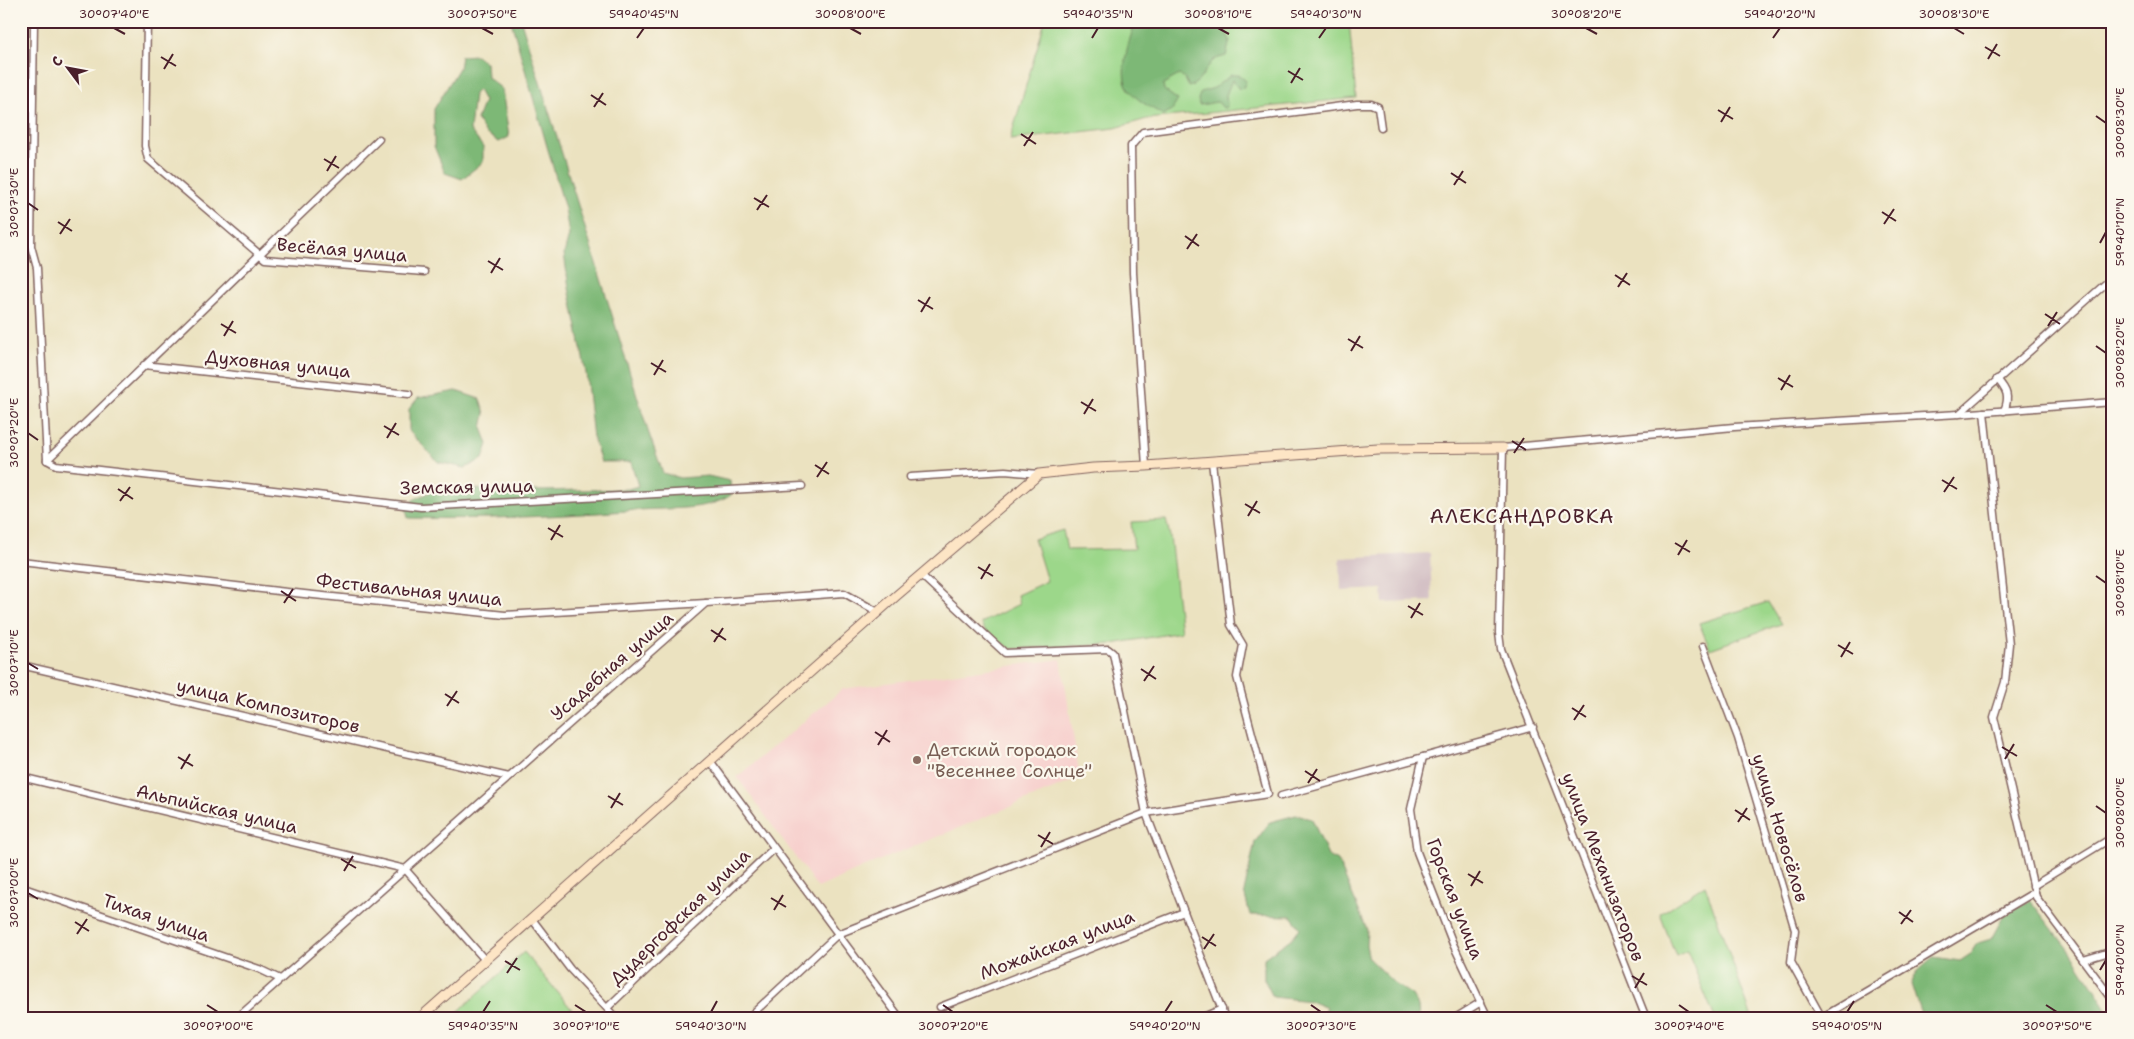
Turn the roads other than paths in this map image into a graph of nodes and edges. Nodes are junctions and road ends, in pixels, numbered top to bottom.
1 (34, 21) edge
2 (148, 21) edge
3 (1382, 128) dead end
4 (378, 139) dead end
5 (259, 254) junction
6 (424, 272) dead end
7 (2113, 277) edge
8 (144, 365) junction
9 (1997, 380) junction
10 (409, 394) dead end
11 (2113, 402) edge
12 (2004, 411) junction
13 (1984, 412) junction
14 (1959, 414) junction
15 (1503, 448) junction
16 (47, 460) junction
17 (1212, 462) junction
18 (1146, 466) junction
19 (1040, 474) junction
20 (910, 477) dead end
21 (802, 486) dead end
22 (21, 561) edge
23 (921, 574) junction
24 (706, 603) junction
25 (878, 612) junction
26 (1703, 646) dead end
27 (21, 665) edge
28 (1533, 727) junction
29 (1423, 757) junction
30 (711, 762) junction
31 (21, 777) edge
32 (509, 777) junction
33 (1281, 796) dead end
34 (1146, 814) junction
35 (2113, 837) edge
36 (774, 848) junction
37 (406, 869) junction
38 (21, 887) edge
39 (2034, 889) junction
40 (1184, 912) junction
41 (532, 919) junction
42 (838, 934) junction
43 (2113, 951) edge
44 (485, 960) junction
45 (2083, 960) junction
46 (280, 979) junction
47 (2113, 1000) edge
48 (1481, 1002) junction
49 (940, 1007) dead end
50 (607, 1008) junction
51 (1222, 1009) junction
52 (21, 1016) edge
53 (26, 1018) edge
54 (237, 1018) edge
55 (420, 1018) edge
56 (616, 1018) edge
57 (748, 1018) edge
58 (900, 1018) edge
59 (1201, 1018) edge
60 (1226, 1018) edge
61 (1455, 1018) edge
62 (1488, 1018) edge
63 (1646, 1018) edge
64 (1822, 1018) edge

1 - 16 street
2 - 5 street
3 - 18 street
4 - 5 street
5 - 6 street, Весёлая улица
5 - 8 street
7 - 9 street
8 - 10 street, Духовная улица
8 - 16 street
9 - 12 street
9 - 14 street
11 - 12 street
12 - 13 street
13 - 14 street
13 - 39 street
14 - 15 street
15 - 17 street
15 - 28 street, улица Механизаторов
16 - 21 street, Земская улица
17 - 18 street
17 - 34 street
18 - 19 street
19 - 20 street
19 - 23 street
22 - 24 street, Фестивальная улица
23 - 25 street
23 - 34 street
24 - 25 street
24 - 32 street, Усадебная улица
25 - 30 street
26 - 64 street, улица Новосёлов
27 - 32 street, улица Композиторов
28 - 29 street
28 - 63 street, улица Механизаторов
29 - 33 street
29 - 48 street, Горская улица
30 - 36 street
30 - 41 street
31 - 37 street, Альпийская улица
32 - 37 street, Усадебная улица
34 - 40 street
34 - 42 street
35 - 39 street
36 - 42 street
36 - 50 street, Дудергофская улица
37 - 44 street
37 - 46 street, Усадебная улица
38 - 46 street, Тихая улица
39 - 45 street
39 - 64 street
40 - 49 street, Можайская улица
40 - 51 street
41 - 44 street
41 - 50 street
42 - 57 street
42 - 58 street
43 - 45 street
44 - 55 street
45 - 47 street
46 - 54 street, Усадебная улица
48 - 61 street
48 - 62 street, Горская улица
50 - 56 street
51 - 59 street
51 - 60 street
52 - 53 street

